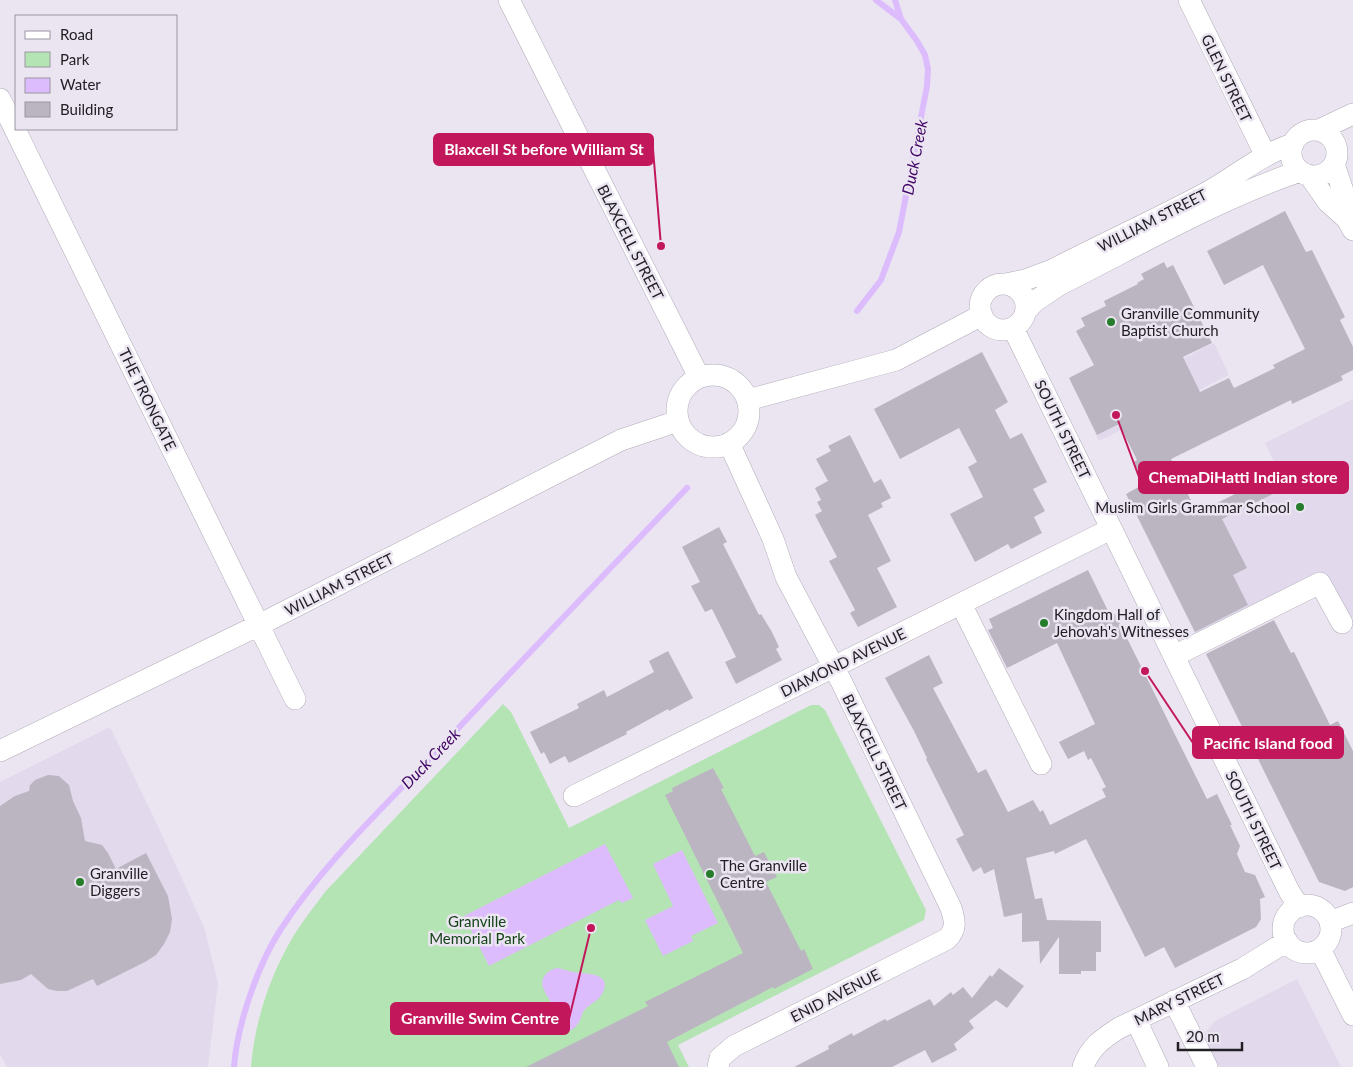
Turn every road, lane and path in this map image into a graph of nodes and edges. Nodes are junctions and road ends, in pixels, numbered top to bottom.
1 (509, 0) edge
2 (1189, 0) edge
3 (0, 99) edge
4 (1353, 114) edge
5 (15, 129) edge
6 (15, 130) edge
7 (1319, 130) junction
8 (1293, 144) junction
9 (1266, 156) junction
10 (1341, 157) edge
11 (1305, 173) junction
12 (1350, 225) edge
13 (1006, 284) junction
14 (1026, 311) junction
15 (982, 315) junction
16 (1013, 328) junction
17 (700, 377) junction
18 (748, 400) junction
19 (678, 421) junction
20 (728, 443) junction
21 (1111, 529) junction
22 (961, 604) junction
23 (1342, 622) dead end
24 (259, 625) junction
25 (1174, 656) junction
26 (833, 666) junction
27 (295, 699) dead end
28 (0, 751) edge
29 (1041, 764) dead end
30 (574, 796) dead end
31 (1299, 907) junction
32 (1353, 912) edge
33 (1330, 922) junction
34 (955, 927) joint
35 (1286, 941) junction
36 (1320, 949) junction
37 (1174, 1001) junction
38 (1353, 1015) edge
39 (1136, 1020) junction
40 (718, 1067) edge
41 (1082, 1067) edge
42 (1158, 1067) edge
43 (1207, 1067) edge

1 - 17 street, BLAXCELL STREET
2 - 9 street, GLEN STREET
3 - 5 street, THE TRONGATE
4 - 7 street
6 - 24 street, THE TRONGATE
7 - 8 street
7 - 10 street
8 - 9 street, WILLIAM STREET
8 - 11 street
9 - 13 street, WILLIAM STREET
10 - 11 street
10 - 12 street
11 - 12 street
11 - 14 street, WILLIAM STREET
13 - 14 street
13 - 15 street
14 - 16 street
15 - 16 street
15 - 18 street
16 - 21 street, SOUTH STREET
17 - 18 street
17 - 19 street
18 - 20 street
19 - 20 street
19 - 24 street, WILLIAM STREET
20 - 26 street, BLAXCELL STREET
21 - 22 street, DIAMOND AVENUE
21 - 25 street, SOUTH STREET
22 - 26 street, DIAMOND AVENUE
22 - 29 street
23 - 25 street
24 - 27 street, THE TRONGATE
24 - 28 street, WILLIAM STREET
25 - 31 street, SOUTH STREET
26 - 30 street, DIAMOND AVENUE
26 - 34 street, BLAXCELL STREET
31 - 33 street
31 - 35 street
32 - 33 street
33 - 36 street
34 - 40 street, ENID AVENUE
35 - 36 street
35 - 37 street, MARY STREET
36 - 38 street
37 - 39 street, MARY STREET
37 - 43 street
39 - 41 street, MARY STREET
39 - 42 street

